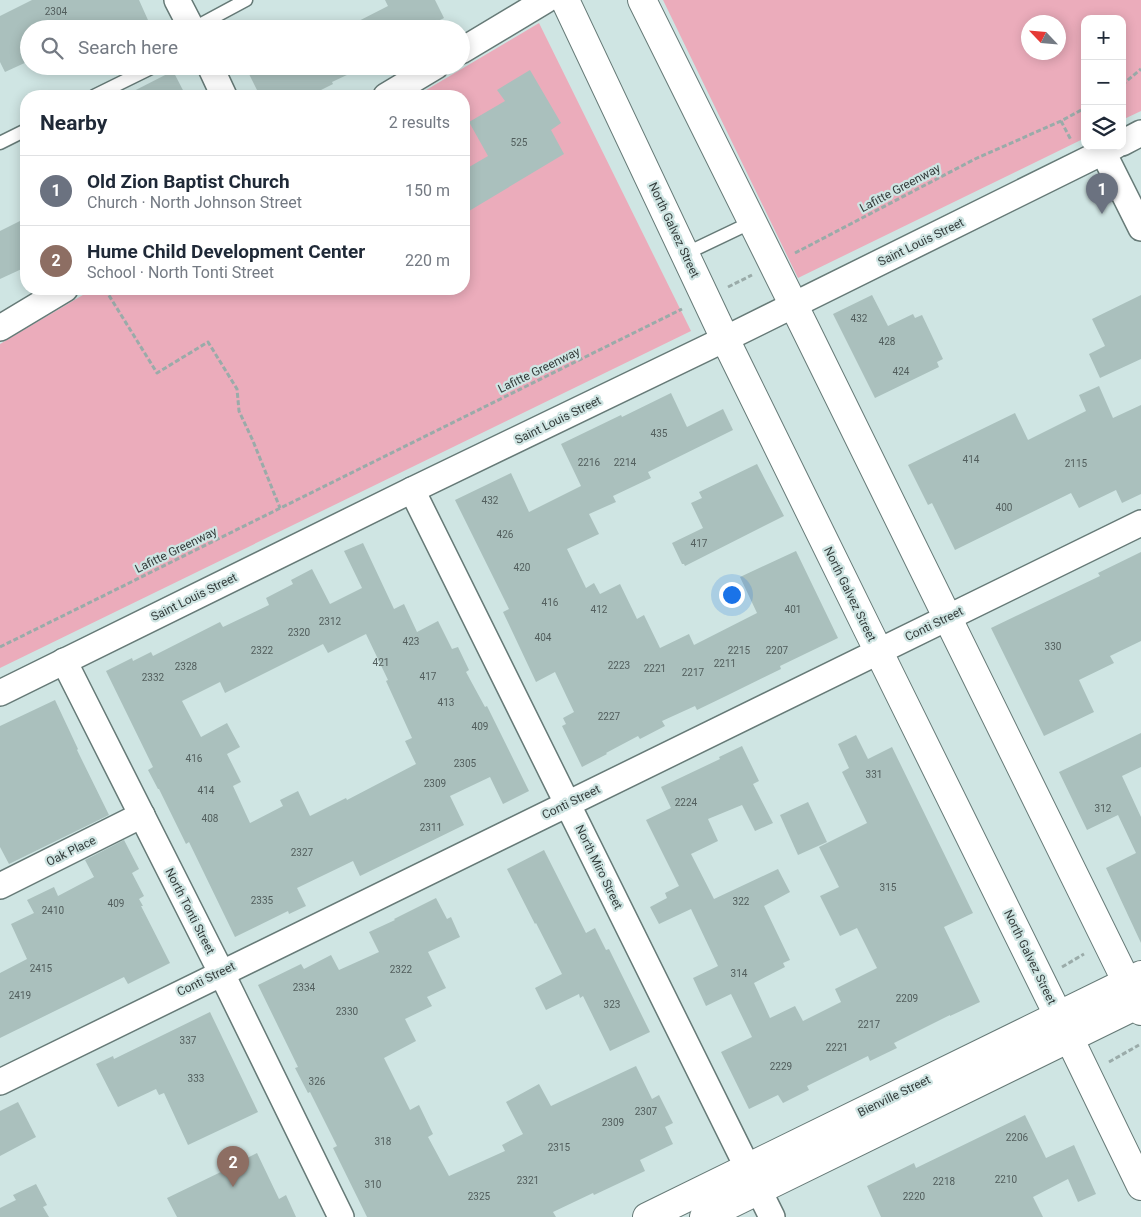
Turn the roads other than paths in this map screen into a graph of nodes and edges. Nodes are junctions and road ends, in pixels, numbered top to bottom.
1 (176, 0) edge
2 (246, 0) edge
3 (546, 0) edge
4 (565, 0) edge
5 (642, 0) edge
6 (187, 20) edge
7 (209, 20) edge
8 (470, 46) edge
9 (137, 75) edge
10 (214, 75) edge
11 (421, 75) edge
12 (106, 90) edge
13 (221, 90) edge
14 (396, 90) edge
15 (20, 133) edge
16 (1141, 133) edge
17 (1126, 140) edge
18 (0, 143) edge
19 (1107, 150) edge
20 (1114, 150) edge
21 (752, 222) junction
22 (1141, 228) edge
23 (685, 254) junction
24 (55, 295) edge
25 (794, 306) junction
26 (0, 328) edge
27 (725, 339) junction
28 (412, 490) junction
29 (1141, 522) edge
30 (948, 617) junction
31 (878, 651) junction
32 (64, 661) junction
33 (0, 693) edge
34 (568, 804) junction
35 (142, 815) junction
36 (0, 886) edge
37 (221, 972) junction
38 (1137, 995) edge
39 (1063, 1026) junction
40 (0, 1082) edge
41 (753, 1179) junction
42 (1141, 1186) edge
43 (341, 1217) edge
44 (647, 1217) edge
45 (704, 1217) edge
46 (772, 1217) edge

1 - 6 street
2 - 7 lane
3 - 8 street
4 - 23 street, North Galvez Street
5 - 21 street
9 - 12 lane
10 - 13 street
11 - 14 street
15 - 18 lane
16 - 17 street, Saint Louis Street
19 - 25 street, Saint Louis Street
20 - 22 street
21 - 23 lane
21 - 25 street
23 - 27 street, North Galvez Street
24 - 26 street
25 - 27 street, Saint Louis Street
25 - 30 street
27 - 28 street, Saint Louis Street
27 - 31 street, North Galvez Street
28 - 32 street, Saint Louis Street
28 - 34 street, North Miro Street
29 - 30 street, Conti Street
30 - 31 street, Conti Street
30 - 38 street
31 - 34 street, Conti Street
31 - 39 street, North Galvez Street
32 - 33 street, Saint Louis Street
32 - 35 street, North Tonti Street
34 - 37 street, Conti Street
34 - 41 street, North Miro Street
35 - 36 street, Oak Place
35 - 37 street, North Tonti Street
37 - 40 street, Conti Street
37 - 43 street, North Tonti Street
38 - 39 street, Bienville Street
39 - 41 street, Bienville Street
39 - 42 street, North Galvez Street
41 - 44 street, Bienville Street
41 - 45 street, Bienville Street
41 - 46 street, North Miro Street

